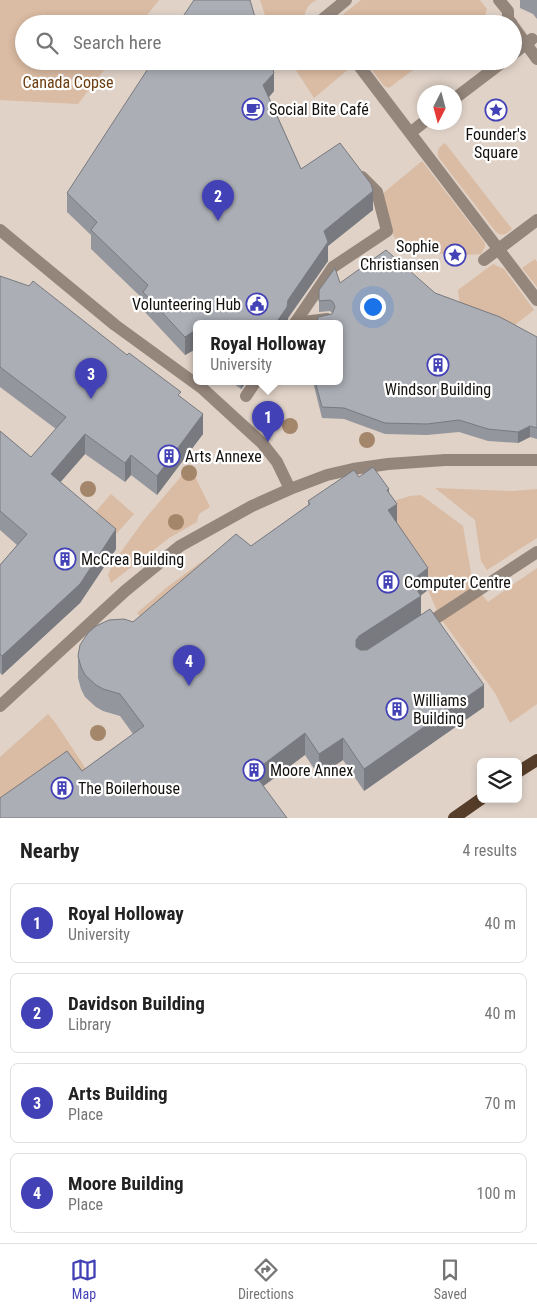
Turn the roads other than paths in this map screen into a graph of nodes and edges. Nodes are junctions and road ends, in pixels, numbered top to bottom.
1 (346, 0) edge
2 (499, 0) edge
3 (328, 15) edge
4 (508, 15) edge
5 (522, 35) edge
6 (529, 42) junction
7 (522, 47) edge
8 (537, 59) edge
9 (358, 70) edge
10 (492, 70) edge
11 (462, 93) edge
12 (417, 127) edge
13 (410, 132) junction
14 (362, 177) edge
15 (537, 220) edge
16 (0, 230) edge
17 (499, 249) junction
18 (484, 260) dead end
19 (537, 300) edge
20 (327, 319) edge
21 (298, 320) edge
22 (319, 320) edge
23 (193, 382) edge
24 (198, 385) edge
25 (253, 385) edge
26 (246, 396) dead end
27 (537, 460) edge
28 (290, 489) junction
29 (537, 552) edge
30 (411, 634) edge
31 (0, 706) edge
32 (537, 760) edge
33 (522, 769) edge
34 (477, 802) edge
35 (454, 818) edge

1 - 3 street
2 - 4 street
5 - 6 street
6 - 7 street
6 - 8 street
9 - 13 street
10 - 11 street
12 - 13 street
13 - 17 street
14 - 21 street
15 - 17 street
16 - 23 street
17 - 18 street
17 - 19 street
20 - 22 street
24 - 28 street
25 - 26 street
27 - 28 street
28 - 31 street
29 - 30 street
32 - 33 main road
34 - 35 main road

